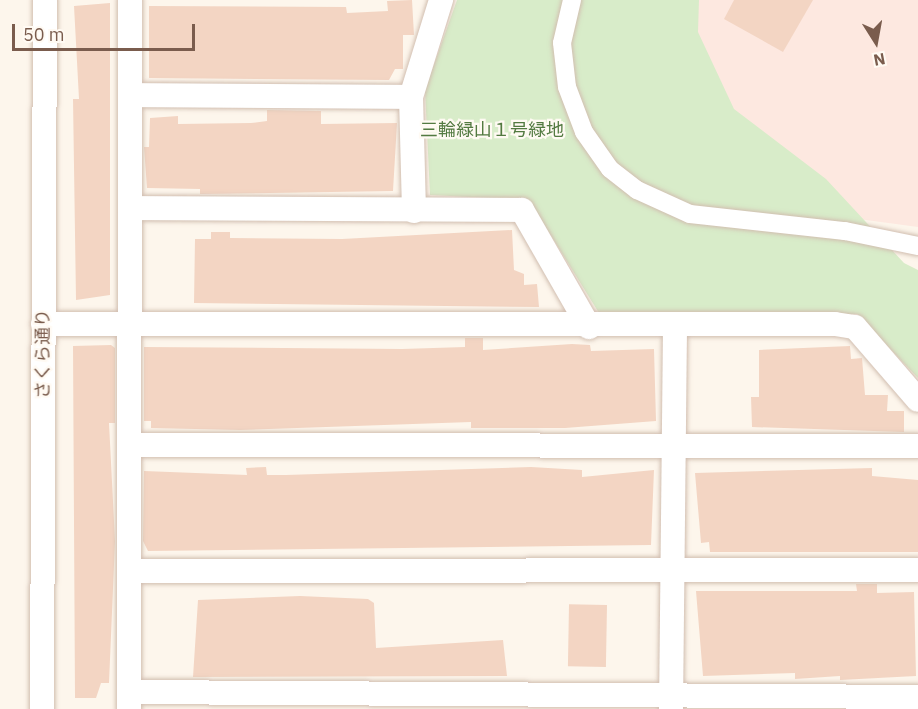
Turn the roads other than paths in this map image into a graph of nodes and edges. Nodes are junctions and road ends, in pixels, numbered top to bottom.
1 (45, 0) edge
2 (130, 0) edge
3 (441, 0) edge
4 (572, 0) edge
5 (129, 95) junction
6 (411, 97) junction
7 (130, 208) junction
8 (414, 212) junction
9 (918, 246) edge
10 (43, 324) junction
11 (130, 325) junction
12 (589, 327) junction
13 (675, 327) junction
14 (918, 400) edge
15 (130, 444) junction
16 (674, 446) junction
17 (918, 446) edge
18 (672, 570) junction
19 (918, 570) edge
20 (129, 571) junction
21 (918, 697) edge
22 (129, 701) edge
23 (671, 702) edge
24 (42, 709) edge

1 - 10 street, さくら通り
2 - 5 street
3 - 6 street
4 - 9 street
5 - 6 street
5 - 7 street
6 - 8 street
7 - 8 street
7 - 11 street
8 - 12 street
10 - 11 street
10 - 24 street, さくら通り
11 - 12 street
11 - 15 street
12 - 13 street
13 - 14 street
13 - 16 street
15 - 16 street
15 - 20 street
16 - 17 street
16 - 18 street
18 - 19 street
18 - 20 street
18 - 23 street
20 - 22 street
21 - 23 street
22 - 23 street

